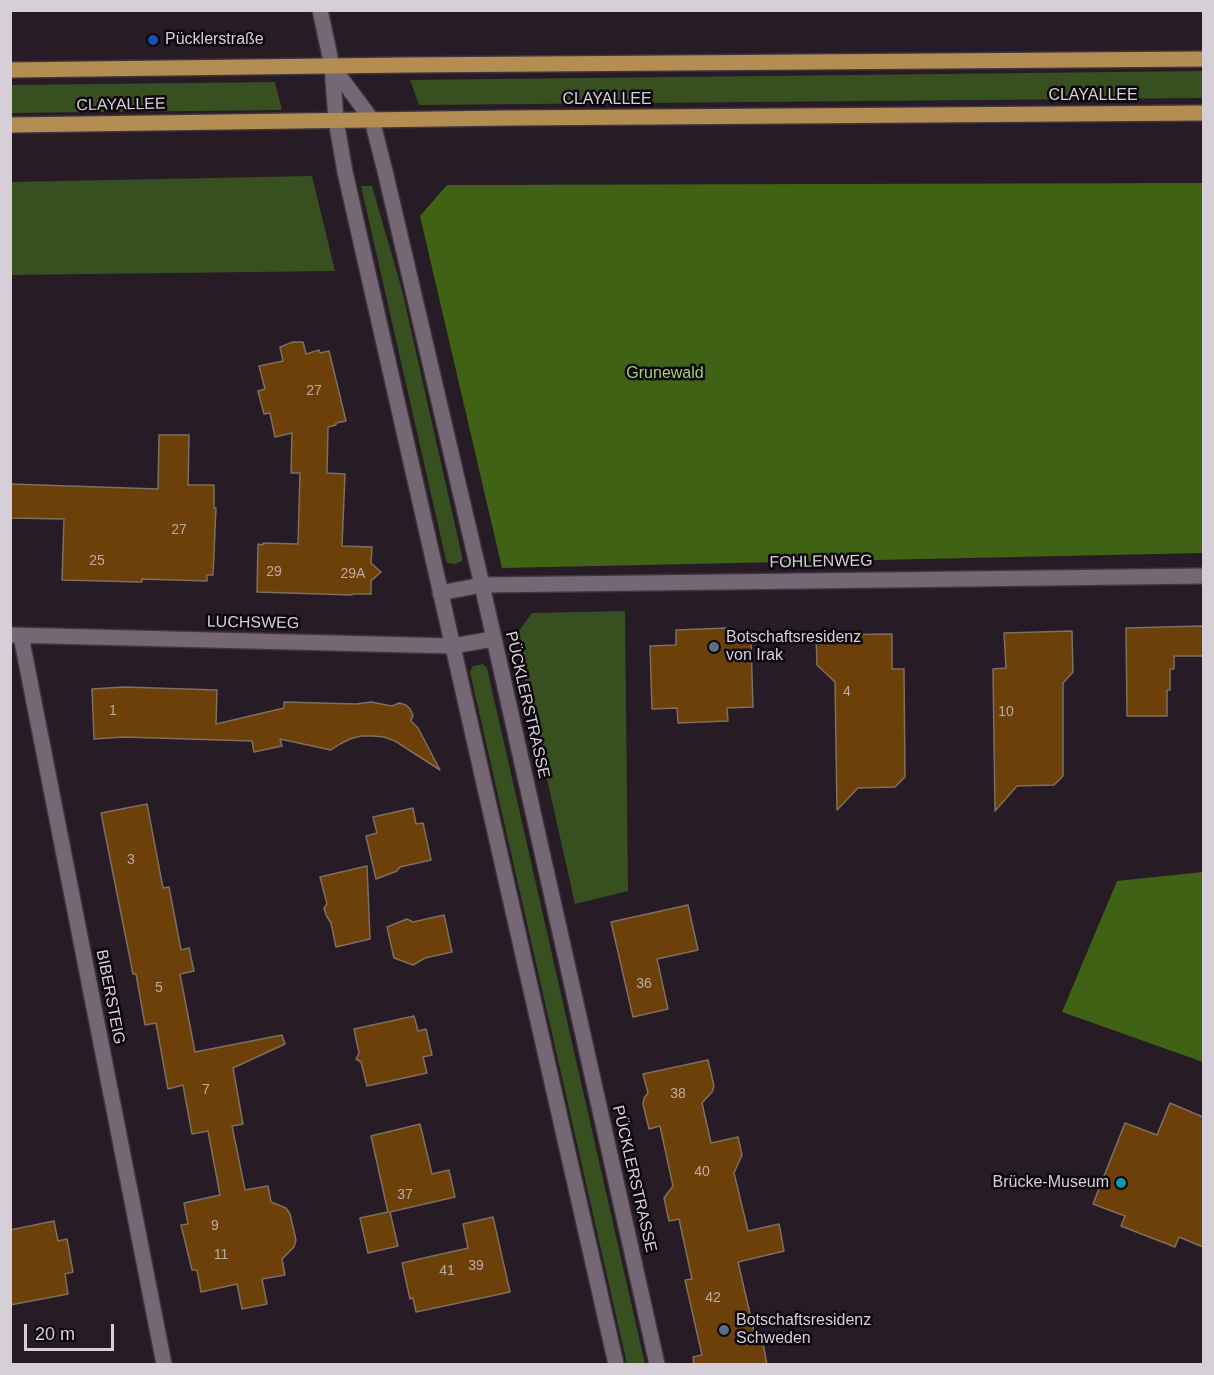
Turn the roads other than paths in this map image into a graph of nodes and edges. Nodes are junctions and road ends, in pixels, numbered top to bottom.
1 (320, 10) edge
2 (1203, 59) edge
3 (332, 66) junction
4 (10, 70) edge
5 (1203, 113) edge
6 (336, 120) junction
7 (372, 120) junction
8 (10, 125) edge
9 (1203, 576) edge
10 (482, 585) junction
11 (440, 593) junction
12 (16, 635) edge
13 (494, 639) junction
14 (453, 646) junction
15 (164, 1365) edge
16 (616, 1365) edge
17 (657, 1365) edge

1 - 3 street, PÜCKLERSTRASSE
2 - 3 main road
3 - 4 main road
3 - 6 street, PÜCKLERSTRASSE
3 - 7 street, PÜCKLERSTRASSE
5 - 7 main road, CLAYALLEE
6 - 7 main road, CLAYALLEE
6 - 8 main road, CLAYALLEE
6 - 11 street, PÜCKLERSTRASSE
7 - 10 street, PÜCKLERSTRASSE
9 - 10 street, FOHLENWEG
10 - 11 street, FOHLENWEG
10 - 13 street, PÜCKLERSTRASSE
11 - 14 street, PÜCKLERSTRASSE
12 - 14 street, LUCHSWEG
12 - 15 street, BIBERSTEIG
13 - 14 street, LUCHSWEG
13 - 17 street, PÜCKLERSTRASSE
14 - 16 street, PÜCKLERSTRASSE

